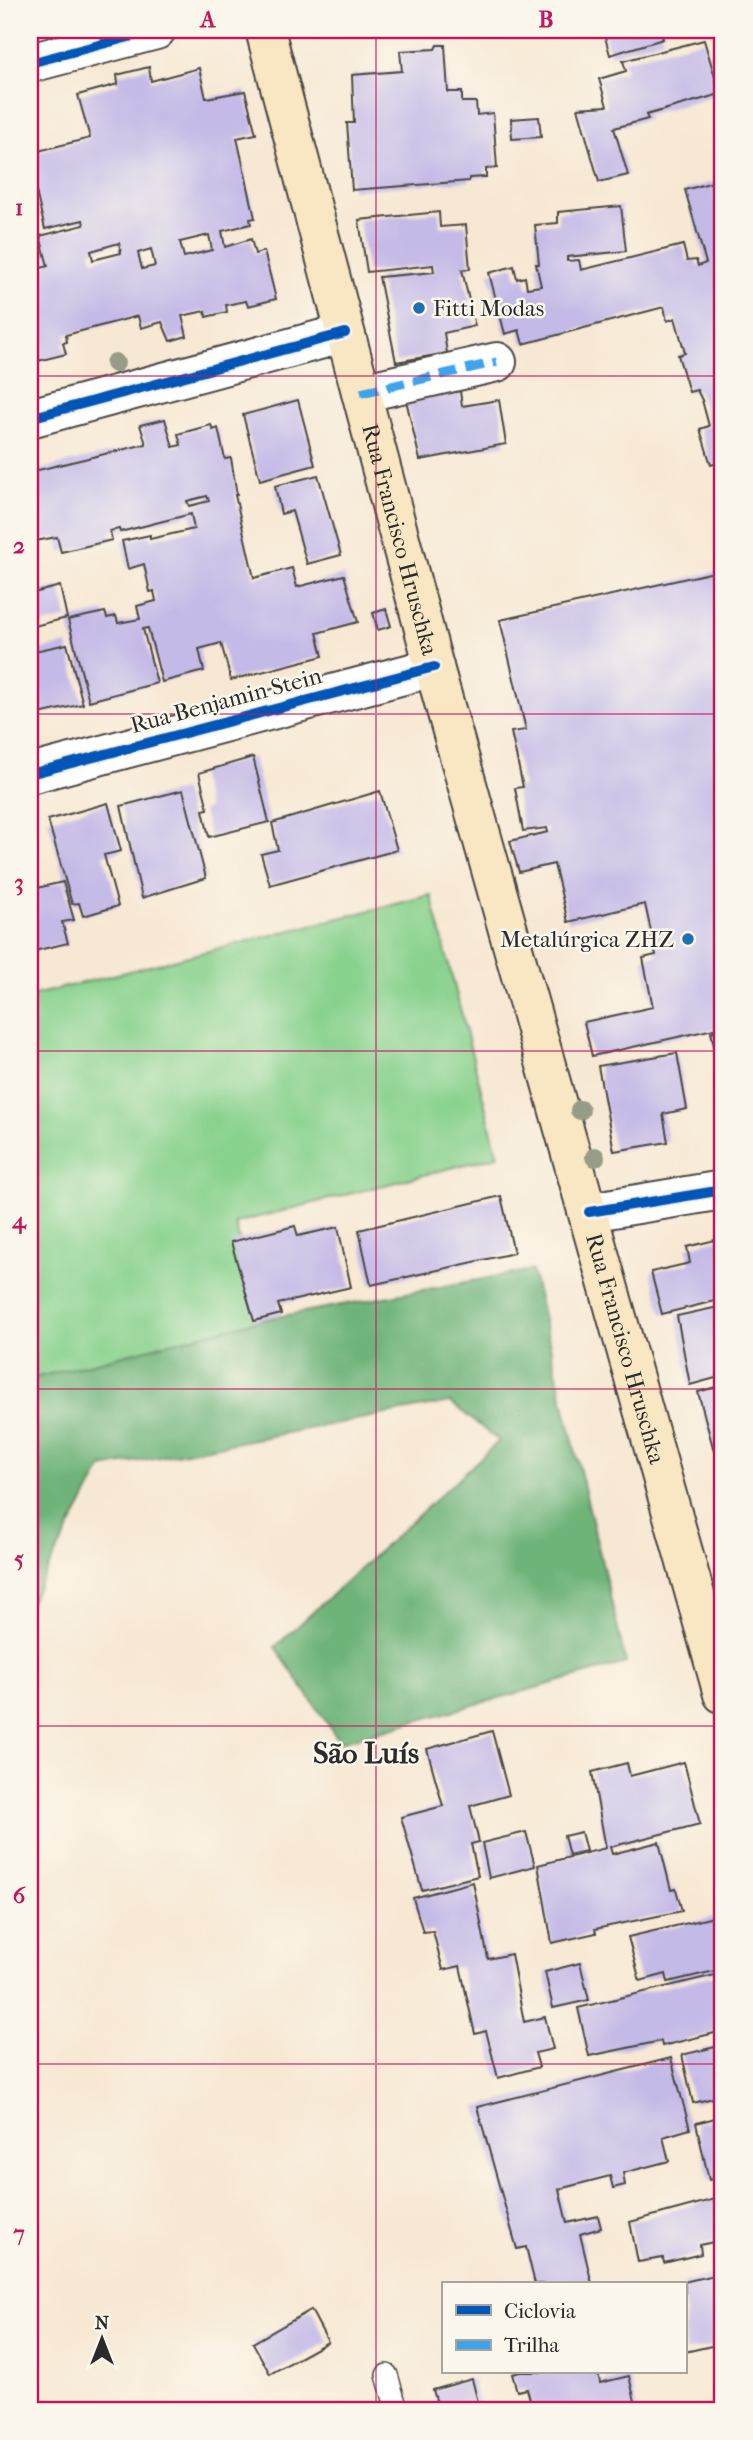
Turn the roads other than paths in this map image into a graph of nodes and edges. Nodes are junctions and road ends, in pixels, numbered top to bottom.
1 (156, 30) edge
2 (265, 30) edge
3 (30, 64) edge
4 (345, 333) junction
5 (497, 362) dead end
6 (362, 394) junction
7 (30, 418) edge
8 (434, 667) junction
9 (30, 774) edge
10 (723, 1190) edge
11 (589, 1212) junction
12 (723, 1693) edge
13 (387, 2375) dead end
14 (397, 2410) edge

1 - 3 street
2 - 4 main road, Rua Francisco Hruschka
4 - 6 main road, Rua Francisco Hruschka
4 - 7 street
5 - 6 street
6 - 8 main road, Rua Francisco Hruschka
8 - 9 street, Rua Benjamin Stein
8 - 11 main road, Rua Francisco Hruschka
10 - 11 street
11 - 12 main road, Rua Francisco Hruschka
13 - 14 lane

